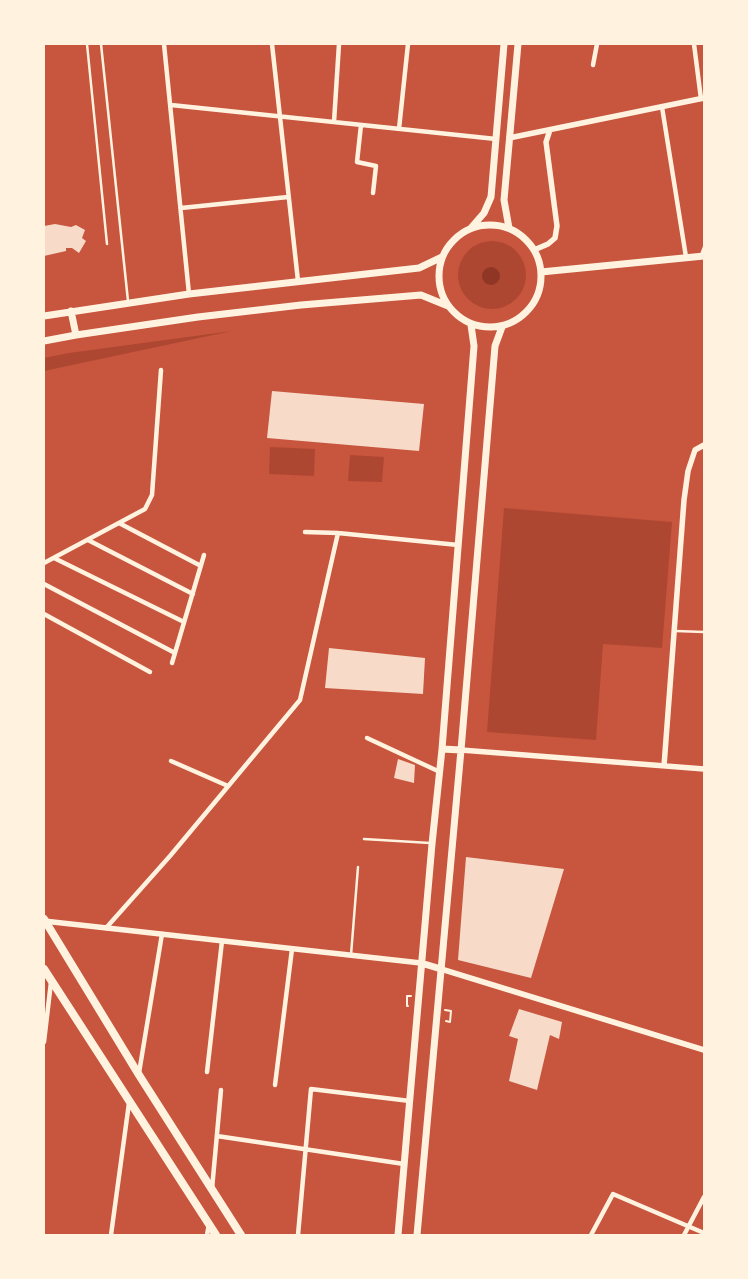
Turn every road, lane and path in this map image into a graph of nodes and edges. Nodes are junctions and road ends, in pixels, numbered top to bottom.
1 (87, 44) edge
2 (101, 44) edge
3 (164, 44) edge
4 (272, 44) edge
5 (339, 44) edge
6 (408, 44) edge
7 (504, 44) edge
8 (518, 44) edge
9 (597, 44) edge
10 (694, 44) edge
11 (593, 64) dead end
12 (703, 98) edge
13 (171, 105) junction
14 (662, 107) junction
15 (278, 116) junction
16 (334, 122) junction
17 (361, 125) junction
18 (399, 129) junction
19 (550, 130) junction
20 (509, 138) junction
21 (496, 139) junction
22 (373, 193) dead end
23 (288, 197) junction
24 (181, 208) junction
25 (472, 228) junction
26 (509, 228) junction
27 (107, 244) dead end
28 (704, 246) edge
29 (534, 250) junction
30 (702, 256) edge
31 (442, 257) junction
32 (686, 257) junction
33 (541, 272) junction
34 (298, 281) junction
35 (189, 294) junction
36 (128, 303) junction
37 (448, 306) junction
38 (71, 310) junction
39 (44, 316) edge
40 (471, 324) junction
41 (502, 327) junction
42 (76, 334) junction
43 (44, 341) edge
44 (161, 370) dead end
45 (704, 445) edge
46 (119, 523) junction
47 (305, 532) dead end
48 (338, 533) junction
49 (88, 540) junction
50 (458, 545) junction
51 (204, 555) dead end
52 (54, 558) junction
53 (44, 563) edge
54 (201, 566) junction
55 (44, 584) edge
56 (193, 594) junction
57 (44, 614) edge
58 (184, 622) junction
59 (674, 631) junction
60 (704, 632) edge
61 (175, 653) junction
62 (172, 663) dead end
63 (150, 672) dead end
64 (366, 738) dead end
65 (442, 748) junction
66 (462, 750) junction
67 (171, 761) dead end
68 (664, 766) junction
69 (704, 769) edge
70 (440, 772) junction
71 (228, 786) junction
72 (364, 838) dead end
73 (432, 844) junction
74 (358, 867) dead end
75 (44, 920) edge
76 (106, 928) junction
77 (162, 934) junction
78 (222, 941) junction
79 (292, 949) junction
80 (351, 955) junction
81 (421, 963) junction
82 (441, 969) junction
83 (44, 970) edge
84 (51, 982) junction
85 (44, 1042) edge
86 (704, 1050) edge
87 (207, 1072) dead end
88 (138, 1075) junction
89 (275, 1085) dead end
90 (221, 1090) dead end
91 (410, 1101) junction
92 (129, 1103) junction
93 (217, 1136) junction
94 (306, 1149) junction
95 (404, 1164) junction
96 (212, 1189) junction
97 (704, 1197) edge
98 (209, 1224) junction
99 (688, 1226) junction
100 (704, 1233) edge
101 (111, 1235) edge
102 (207, 1235) edge
103 (216, 1235) edge
104 (241, 1235) edge
105 (298, 1235) edge
106 (398, 1235) edge
107 (417, 1235) edge
108 (591, 1235) edge
109 (684, 1235) edge

1 - 27 lane
2 - 36 lane
3 - 13 street
4 - 15 street
5 - 16 street
6 - 18 street
7 - 21 main road
8 - 20 main road
9 - 11 street
10 - 12 street
12 - 14 street
13 - 15 street
13 - 24 street
14 - 19 street
14 - 32 street
15 - 16 street
15 - 23 street
16 - 17 street
17 - 18 street
17 - 22 street
18 - 21 street
19 - 20 street
19 - 29 street
20 - 26 main road
21 - 25 main road
23 - 24 street
23 - 34 street
24 - 35 street
25 - 26 main road
25 - 31 main road
26 - 29 main road
28 - 30 lane
29 - 33 main road
30 - 32 main road
31 - 34 main road
31 - 37 main road
32 - 33 main road
33 - 41 main road
34 - 35 main road
35 - 36 main road
36 - 38 main road
37 - 40 main road
37 - 42 main road
38 - 39 main road
38 - 42 main road
40 - 41 main road
40 - 50 main road
41 - 66 main road
42 - 43 main road
44 - 46 street
45 - 59 street
46 - 49 street
46 - 54 street
47 - 48 street
48 - 50 street
48 - 71 street
49 - 52 street
49 - 56 street
50 - 65 main road
51 - 54 street
52 - 53 street
52 - 58 street
54 - 56 street
55 - 61 street
56 - 58 street
57 - 63 street
58 - 61 street
59 - 60 lane
59 - 68 street
61 - 62 street
64 - 70 street
65 - 66 main road
65 - 70 main road
66 - 68 street
66 - 82 main road
67 - 71 street
68 - 69 street
70 - 73 main road
71 - 76 street
72 - 73 lane
73 - 81 main road
74 - 80 lane
75 - 76 street
75 - 88 main road
76 - 77 street
77 - 78 street
77 - 88 street
78 - 79 street
78 - 87 street
79 - 80 street
79 - 89 street
80 - 81 street
81 - 82 main road
81 - 91 main road
82 - 86 street
82 - 107 main road
83 - 84 main road
84 - 85 street
84 - 92 main road
88 - 96 main road
90 - 93 street
91 - 94 street
91 - 95 main road
92 - 98 main road
92 - 101 street
93 - 94 street
93 - 96 street
94 - 95 street
94 - 105 street
95 - 106 main road
96 - 104 main road
97 - 99 street
98 - 102 street
98 - 103 main road
99 - 100 street
99 - 108 street
99 - 109 street

